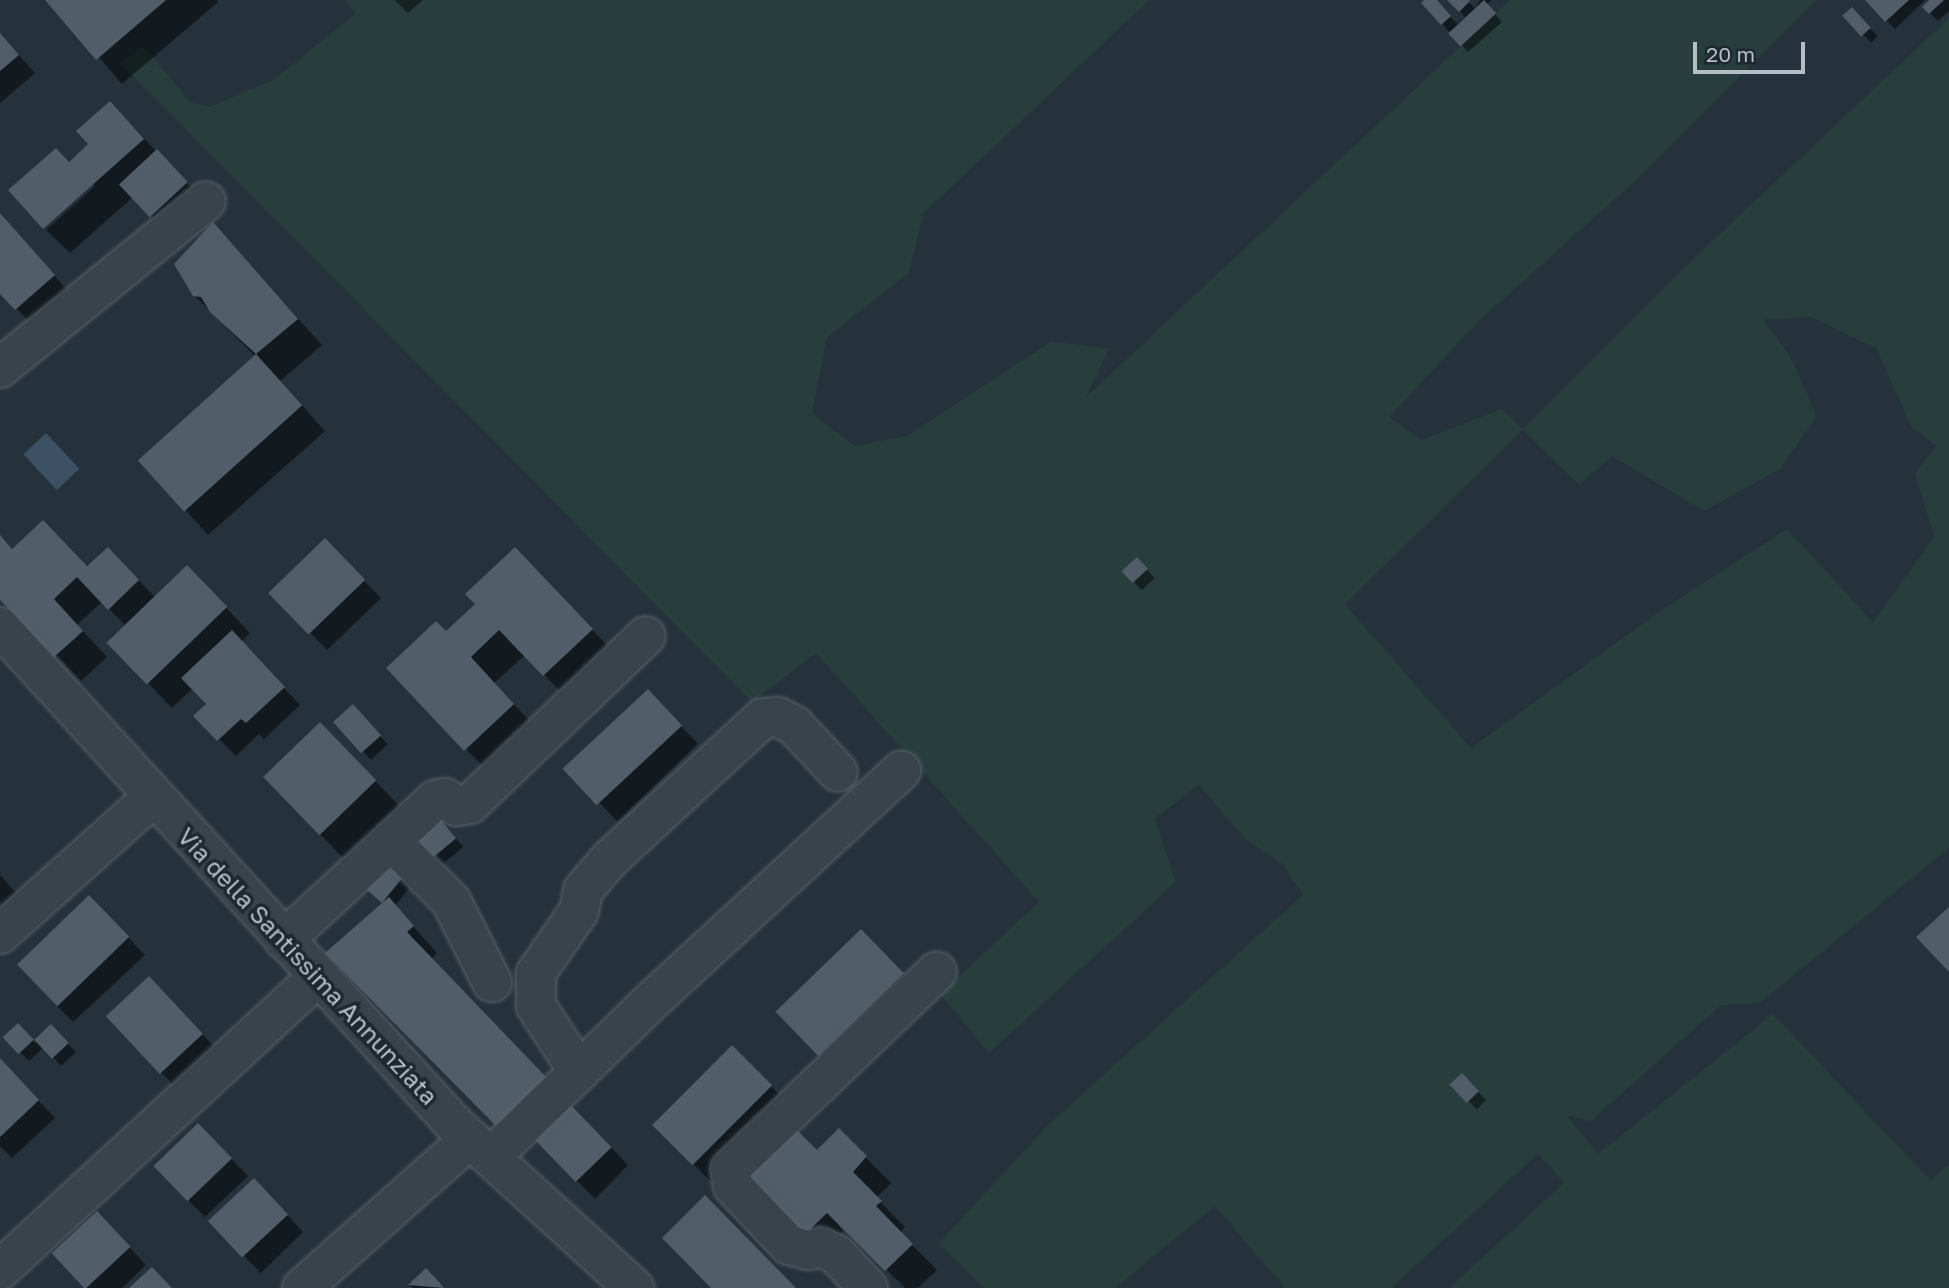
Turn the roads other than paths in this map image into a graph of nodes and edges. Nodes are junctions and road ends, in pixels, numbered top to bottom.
1 (206, 201) dead end
2 (0, 368) edge
3 (0, 627) edge
4 (646, 636) dead end
5 (901, 771) dead end
6 (838, 772) dead end
7 (152, 798) junction
8 (391, 841) junction
9 (0, 934) edge
10 (284, 940) junction
11 (937, 971) dead end
12 (318, 977) junction
13 (492, 982) dead end
14 (579, 1072) junction
15 (481, 1148) junction
16 (0, 1270) edge
17 (302, 1288) edge
18 (634, 1288) edge
19 (868, 1288) edge

1 - 2 street
3 - 7 street, Via della Santissima Annunziata
4 - 8 street
5 - 14 street
6 - 14 street
7 - 9 street
7 - 10 street, Via della Santissima Annunziata
8 - 10 street
8 - 13 street
10 - 12 street, Via della Santissima Annunziata
11 - 19 street
12 - 15 street, Via della Santissima Annunziata
12 - 16 street
14 - 15 street
15 - 17 street
15 - 18 street, Via della Santissima Annunziata

